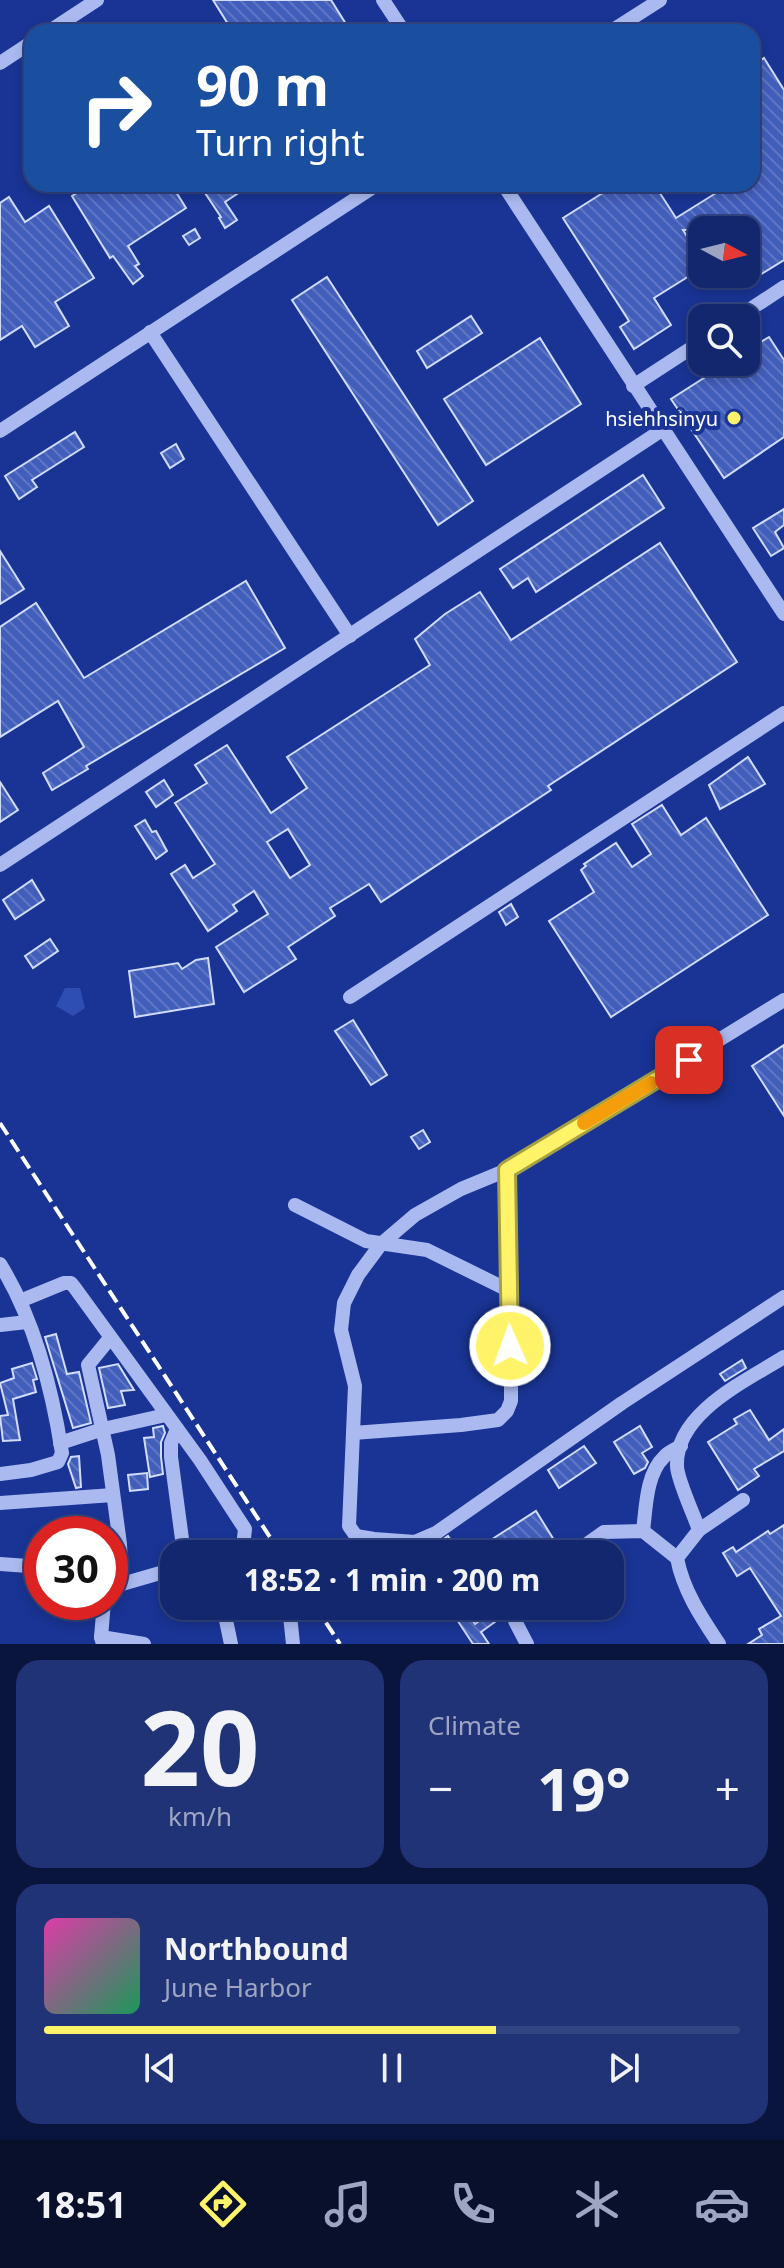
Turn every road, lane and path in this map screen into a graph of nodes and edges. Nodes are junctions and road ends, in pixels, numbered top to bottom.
1 (97, 0) edge
2 (383, 0) edge
3 (660, 0) edge
4 (60, 24) edge
5 (399, 24) edge
6 (622, 24) edge
7 (24, 47) edge
8 (0, 63) edge
9 (366, 192) edge
10 (508, 192) edge
11 (784, 287) edge
12 (758, 304) edge
13 (150, 332) junction
14 (688, 350) edge
15 (633, 386) junction
16 (662, 430) junction
17 (0, 431) edge
18 (784, 614) edge
19 (350, 636) junction
20 (784, 713) edge
21 (0, 865) edge
22 (350, 997) dead end
23 (784, 1000) edge
24 (507, 1170) junction
25 (295, 1205) dead end
26 (381, 1244) junction
27 (0, 1264) edge
28 (5, 1280) edge
29 (508, 1290) junction
30 (784, 1297) edge
31 (20, 1301) junction
32 (27, 1322) junction
33 (0, 1325) edge
34 (110, 1338) junction
35 (784, 1357) edge
36 (166, 1415) junction
37 (103, 1429) junction
38 (177, 1429) junction
39 (353, 1433) junction
40 (60, 1443) junction
41 (681, 1446) junction
42 (0, 1474) edge
43 (113, 1495) junction
44 (743, 1500) dead end
45 (0, 1503) edge
46 (116, 1516) edge
47 (699, 1530) junction
48 (643, 1531) junction
49 (182, 1540) edge
50 (244, 1540) edge
51 (593, 1540) edge
52 (677, 1558) junction
53 (0, 1564) edge
54 (24, 1566) edge
55 (160, 1573) edge
56 (128, 1581) edge
57 (103, 1620) edge
58 (225, 1620) edge
59 (290, 1620) edge
60 (515, 1620) edge
61 (102, 1640) edge
62 (227, 1643) edge
63 (144, 1644) edge
64 (293, 1644) edge
65 (527, 1644) edge
66 (719, 1644) edge

1 - 4 street
2 - 5 street
3 - 6 street
7 - 8 street
9 - 13 street
10 - 15 street
11 - 12 street
13 - 17 street
13 - 19 street
14 - 15 street
15 - 16 street
16 - 18 street
16 - 19 street
19 - 21 street
20 - 22 street
23 - 24 street
24 - 26 street
24 - 29 street
25 - 26 street
26 - 29 street
26 - 39 street
27 - 28 street
28 - 31 street
29 - 39 street
30 - 39 street
31 - 32 street
31 - 34 street
32 - 33 street
32 - 40 street
34 - 36 street
34 - 37 street
35 - 41 street
36 - 37 street
36 - 38 street
37 - 40 street
37 - 43 street
38 - 49 street
38 - 50 street
40 - 42 street
41 - 47 street
41 - 48 street
43 - 45 street
43 - 46 street
44 - 47 street
47 - 52 street
48 - 51 street
48 - 52 street
52 - 66 street
53 - 54 street
55 - 56 street
57 - 61 street
58 - 62 street
59 - 64 street
60 - 65 street
61 - 63 street

